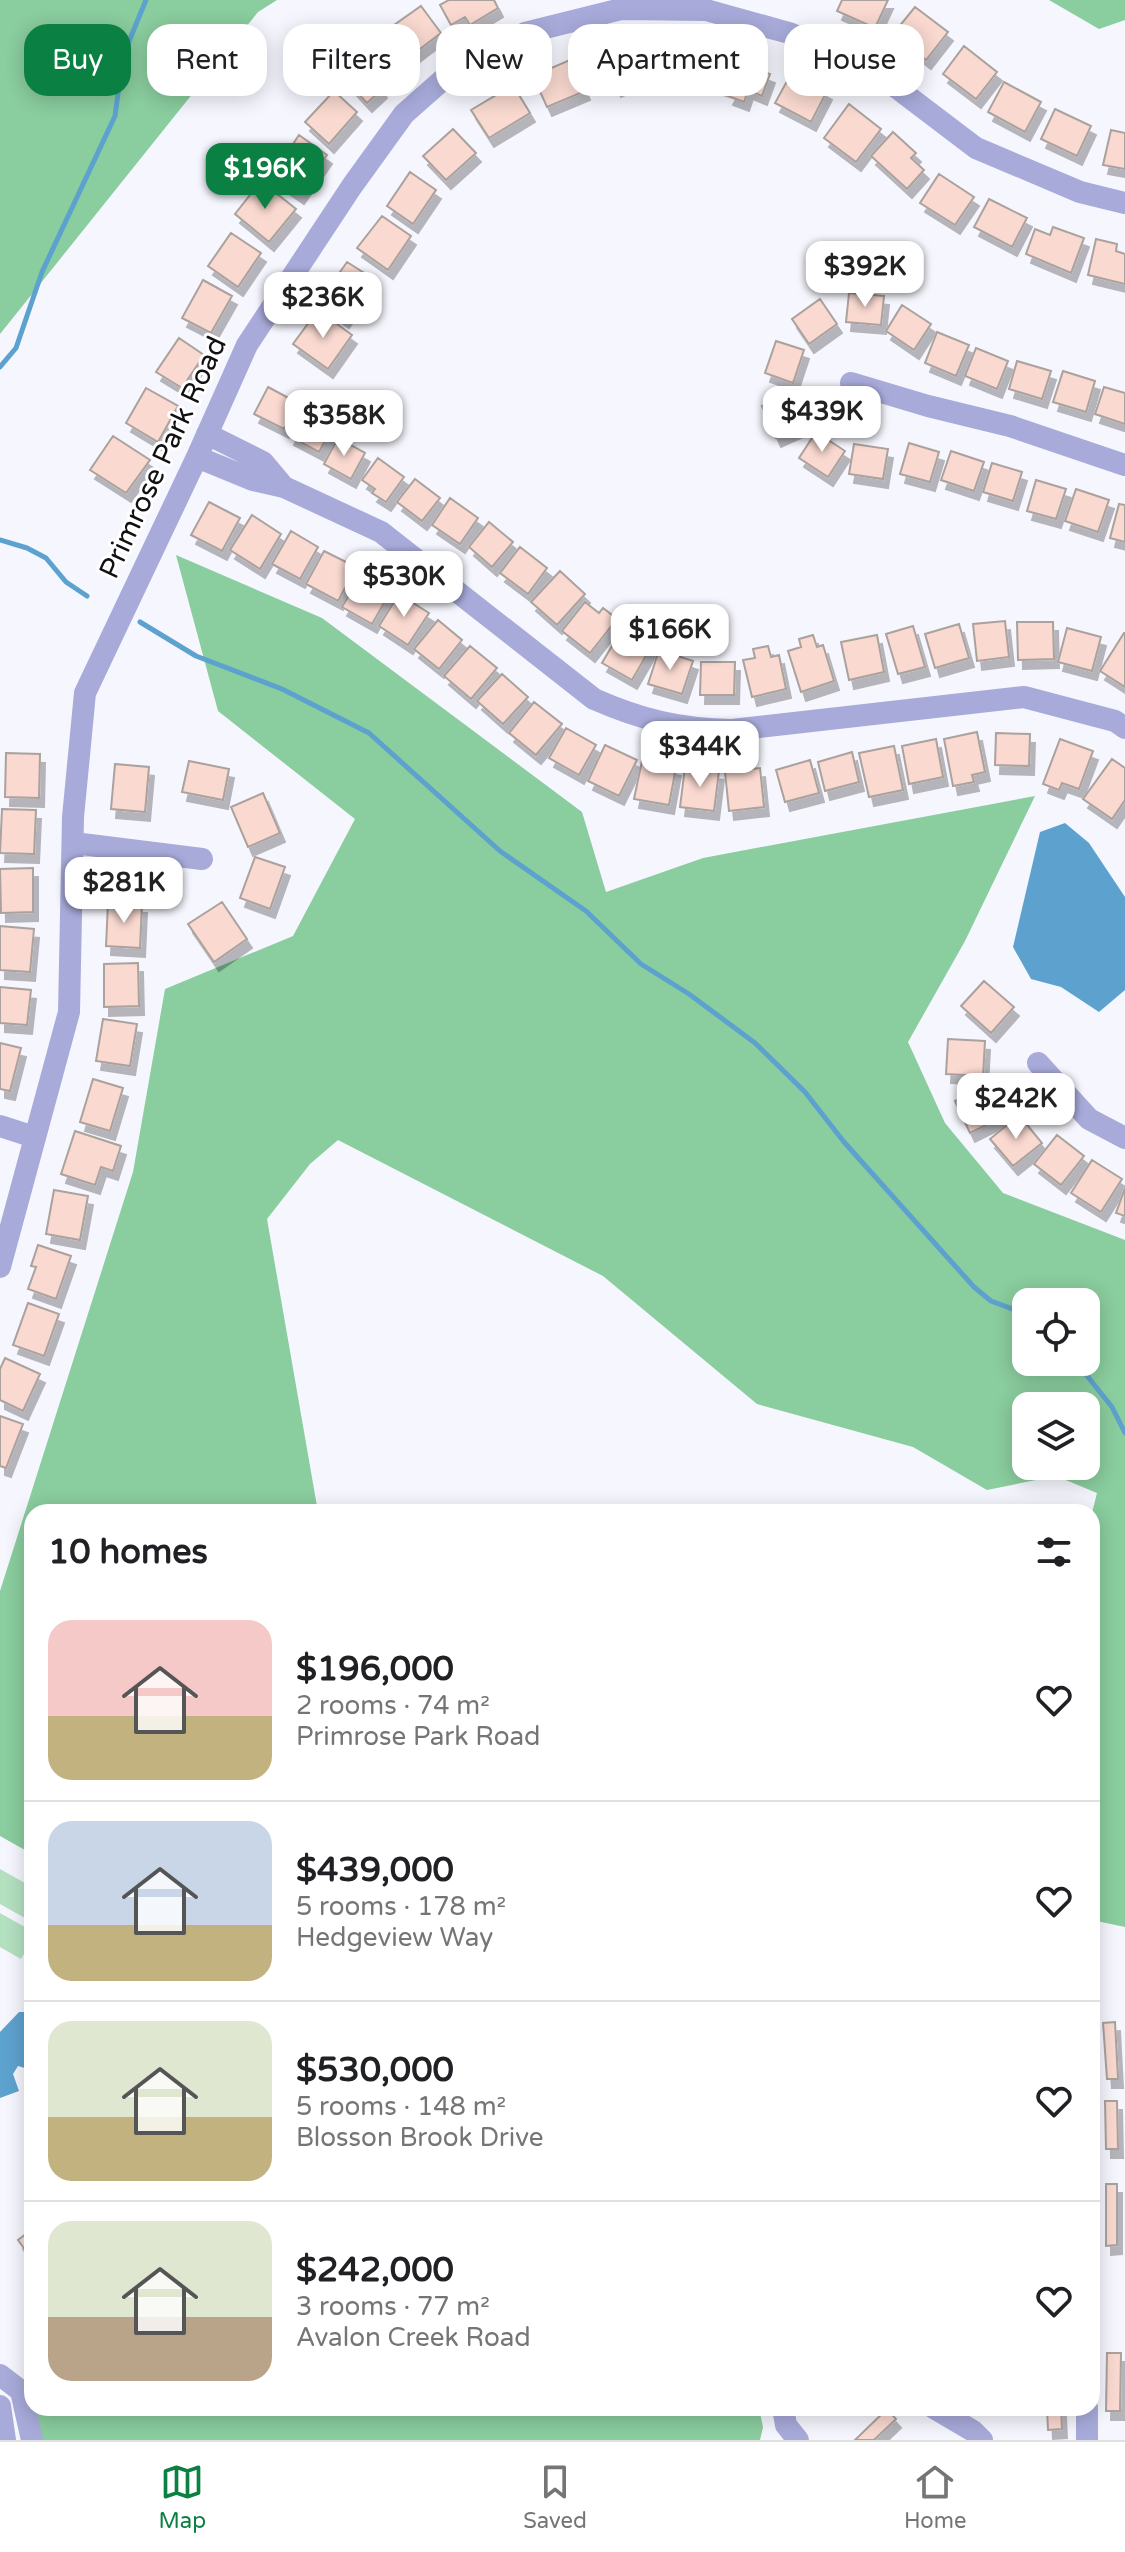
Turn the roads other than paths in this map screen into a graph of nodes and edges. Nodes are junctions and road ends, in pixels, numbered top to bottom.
1 (1125, 203) edge
2 (851, 383) dead end
3 (207, 434) junction
4 (197, 457) junction
5 (1125, 465) edge
6 (284, 487) junction
7 (1125, 728) edge
8 (74, 843) junction
9 (202, 859) dead end
10 (1038, 1063) dead end
11 (0, 1126) edge
12 (34, 1137) junction
13 (1125, 1138) edge
14 (0, 1267) edge
15 (0, 2375) edge
16 (24, 2404) edge
17 (0, 2406) edge
18 (27, 2416) edge
19 (784, 2416) edge
20 (948, 2416) edge
21 (1087, 2416) edge
22 (5, 2440) edge
23 (32, 2440) edge
24 (798, 2440) edge
25 (982, 2440) edge
26 (1087, 2440) edge

1 - 3 street, Primrose Park Road
2 - 5 street
3 - 4 street, Primrose Park Road
3 - 6 street
4 - 6 street
4 - 8 street, Primrose Park Road
6 - 7 street
8 - 9 street
8 - 12 street, Primrose Park Road
10 - 13 street
11 - 12 street
12 - 14 street, Primrose Park Road
15 - 16 street
17 - 22 street
18 - 23 street
19 - 24 street
20 - 25 street
21 - 26 street

